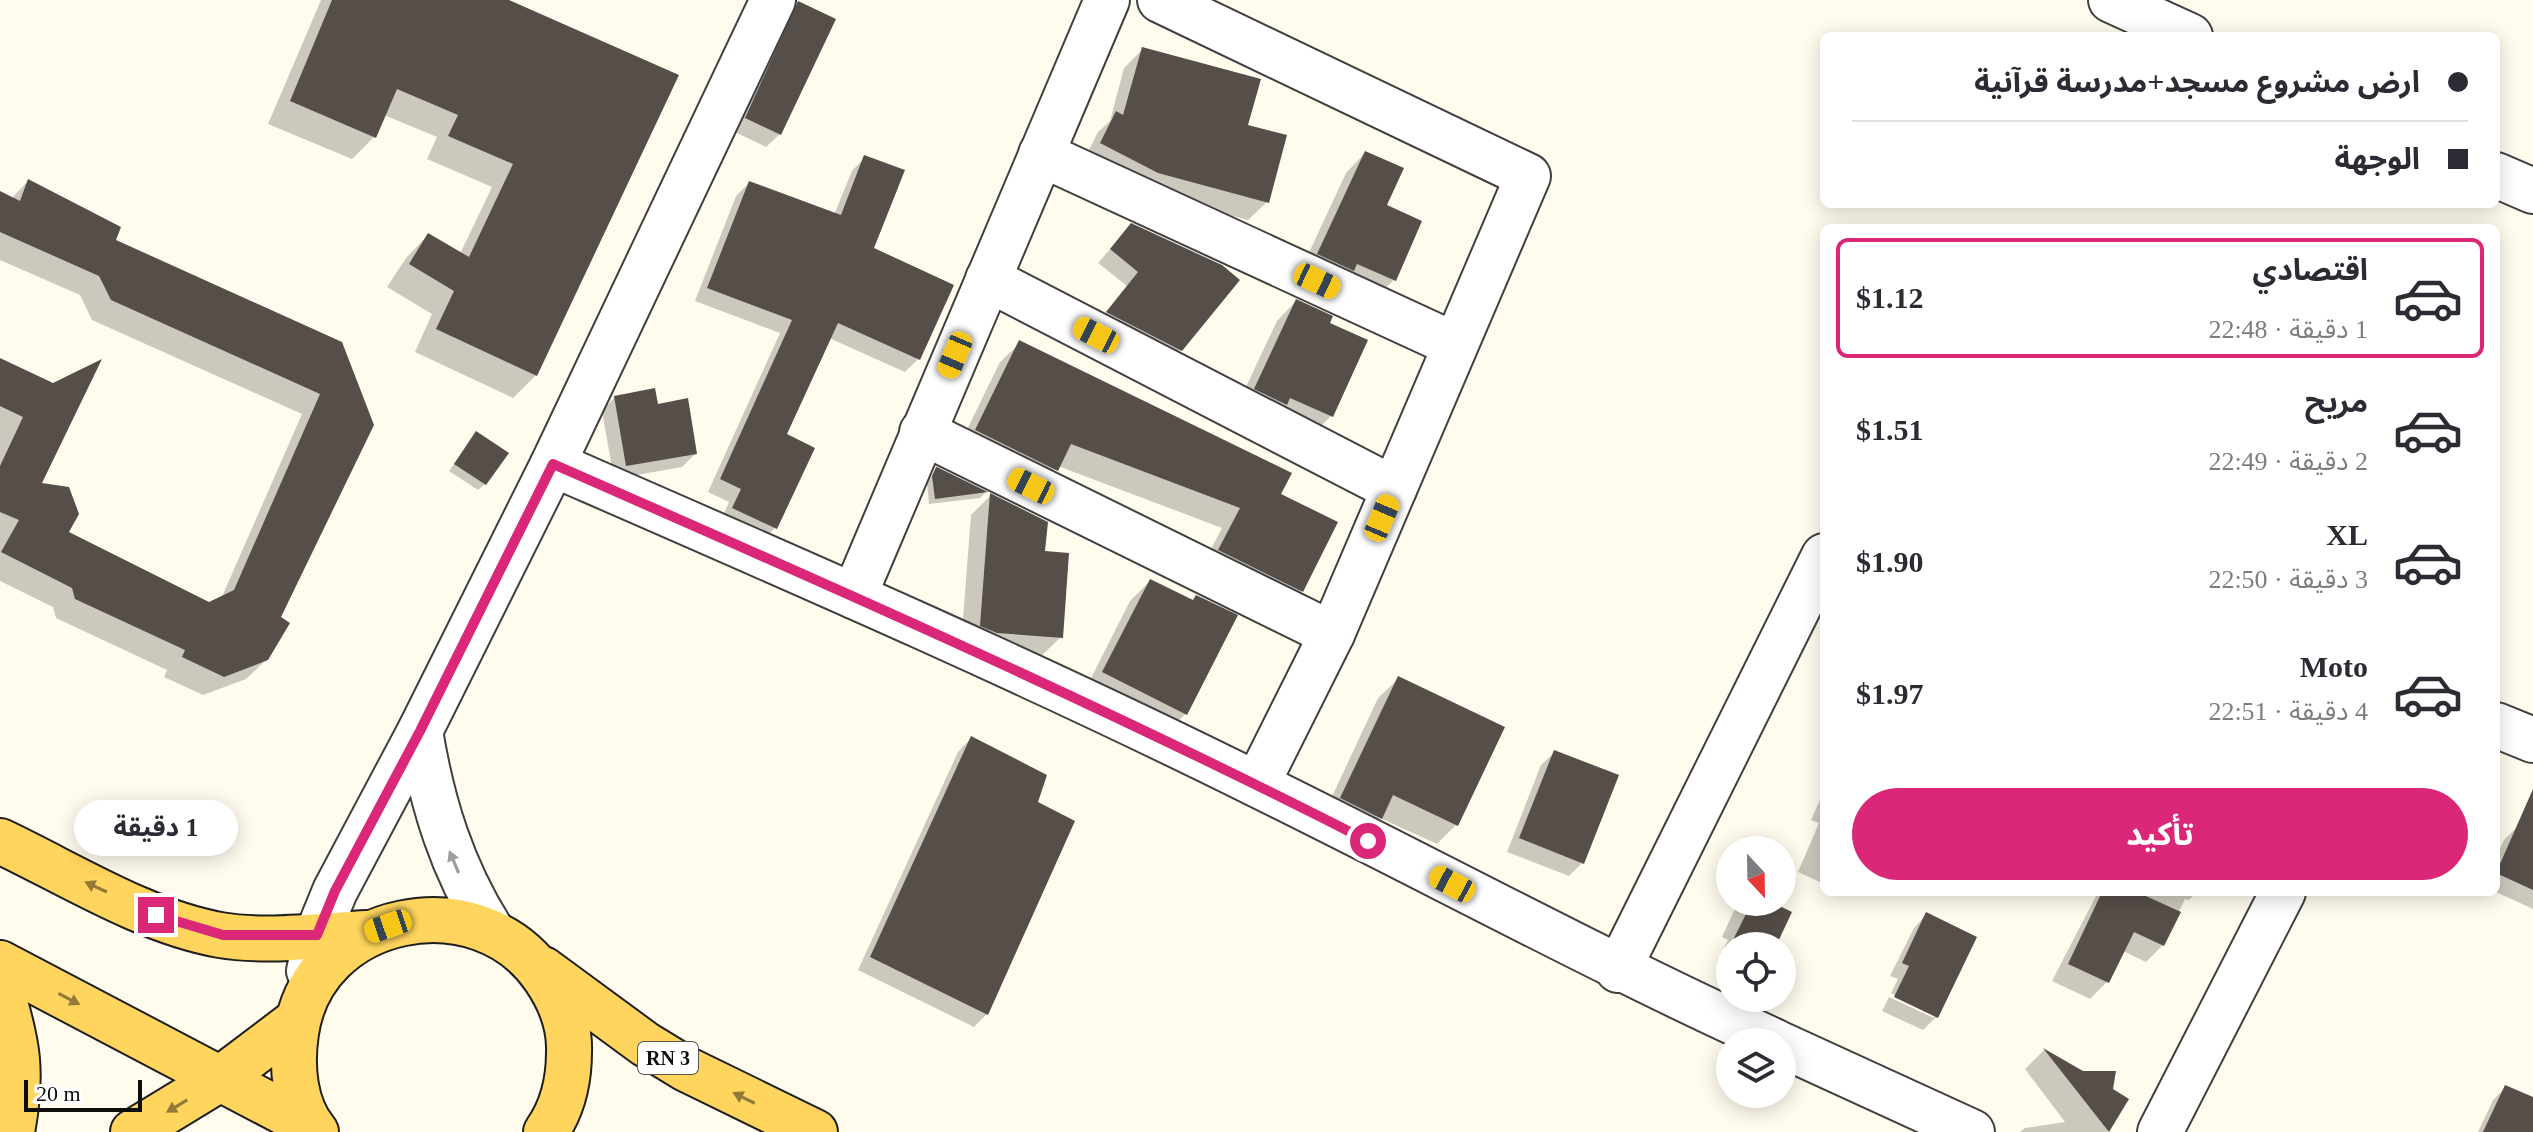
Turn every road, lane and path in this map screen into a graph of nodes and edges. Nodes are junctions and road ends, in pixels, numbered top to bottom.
1 (773, 0) edge
2 (1107, 0) edge
3 (1160, 0) edge
4 (2111, 0) edge
5 (2181, 32) edge
6 (1041, 154) junction
7 (2500, 177) edge
8 (2533, 191) edge
9 (988, 279) junction
10 (1455, 345) junction
11 (922, 432) junction
12 (553, 464) junction
13 (1394, 489) junction
14 (1820, 564) edge
15 (854, 596) junction
16 (1332, 634) junction
17 (2500, 727) edge
18 (420, 731) junction
19 (2533, 740) edge
20 (1257, 784) junction
21 (0, 841) edge
22 (2281, 896) edge
23 (491, 930) junction
24 (368, 933) junction
25 (317, 935) junction
26 (0, 963) edge
27 (535, 963) junction
28 (1618, 970) junction
29 (0, 986) edge
30 (300, 1014) junction
31 (1745, 1028) edge
32 (1796, 1051) edge
33 (220, 1079) junction
34 (314, 1129) edge
35 (12, 1132) edge
36 (133, 1132) edge
37 (546, 1132) edge
38 (815, 1132) edge
39 (1972, 1132) edge
40 (2160, 1132) edge

1 - 12 street
2 - 6 street
3 - 10 street
4 - 5 street
6 - 9 street
6 - 10 street
7 - 8 street
9 - 11 street
9 - 13 street
10 - 13 street
11 - 15 street
11 - 16 street
12 - 15 street
12 - 18 street
13 - 16 street
14 - 28 street
15 - 20 street
16 - 20 street
17 - 19 street
23 -> 18 street
18 - 25 street
20 - 28 street
25 -> 21 main road
22 - 40 street
23 - 24 main road
23 - 27 main road
24 - 25 main road
24 - 30 main road
25 - 30 street
26 -> 33 main road
27 - 37 main road
38 -> 27 main road, RN 3
28 - 31 street
29 - 35 main road
30 - 33 main road
30 - 34 main road
32 - 39 street
33 - 34 main road
33 -> 36 main road

